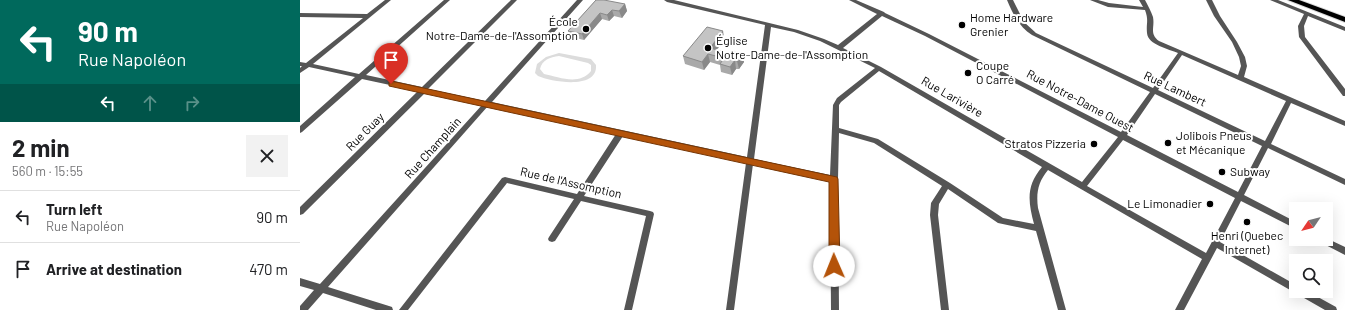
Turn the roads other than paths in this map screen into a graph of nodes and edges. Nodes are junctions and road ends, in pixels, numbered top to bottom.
1 (388, 0) edge
2 (447, 0) edge
3 (514, 0) edge
4 (580, 0) edge
5 (667, 0) edge
6 (852, 0) edge
7 (1010, 0) edge
8 (1093, 0) edge
9 (1142, 0) edge
10 (1209, 0) edge
11 (1273, 0) edge
12 (1292, 0) edge
13 (1308, 0) edge
14 (1146, 9) junction
15 (882, 13) junction
16 (1307, 13) junction
17 (1345, 14) edge
18 (300, 15) edge
19 (368, 16) junction
20 (1345, 20) edge
21 (768, 24) junction
22 (1345, 29) edge
23 (839, 48) junction
24 (1181, 53) junction
25 (300, 64) edge
26 (308, 65) junction
27 (880, 68) junction
28 (300, 72) edge
29 (360, 77) junction
30 (1240, 79) junction
31 (1336, 81) junction
32 (1345, 83) edge
33 (423, 90) junction
34 (1154, 92) junction
35 (1345, 94) edge
36 (1289, 101) junction
37 (487, 104) junction
38 (1345, 124) edge
39 (300, 130) edge
40 (837, 130) junction
41 (621, 133) junction
42 (1122, 137) junction
43 (1266, 144) junction
44 (749, 161) junction
45 (1047, 166) junction
46 (834, 179) junction
47 (1345, 182) edge
48 (947, 185) junction
49 (1082, 187) junction
50 (1238, 196) junction
51 (579, 197) junction
52 (300, 212) edge
53 (1289, 222) edge
54 (1040, 228) junction
55 (552, 239) dead end
56 (1215, 243) junction
57 (1333, 245) edge
58 (1345, 250) edge
59 (1207, 258) junction
60 (300, 282) edge
61 (1289, 285) edge
62 (322, 288) junction
63 (1312, 298) edge
64 (302, 310) edge
65 (389, 310) edge
66 (403, 310) edge
67 (628, 310) edge
68 (730, 310) edge
69 (835, 310) edge
70 (945, 310) edge
71 (1062, 310) edge
72 (1179, 310) edge
73 (1333, 310) edge

1 - 19 street
2 - 29 street
3 - 33 street, Rue Guay
4 - 37 street, Rue Champlain
5 - 21 street, Rue Larivière
6 - 15 street, Rue Notre-Dame Ouest
7 - 34 street, Rue Lambert
8 - 14 street
9 - 14 street
10 - 30 street
11 - 16 street
12 - 20 main road
13 - 17 main road
14 - 24 street
15 - 23 street
15 - 42 street, Rue Notre-Dame Ouest
16 - 22 street
16 - 31 street
18 - 19 street
19 - 26 street
21 - 23 street, Rue Larivière
21 - 44 street
23 - 27 street, Rue Larivière
24 - 30 street
24 - 34 street
25 - 26 street
26 - 28 street
26 - 29 street
27 - 40 street
27 - 45 street, Rue Larivière
29 - 33 street
29 - 39 street
30 - 36 street
31 - 32 street
31 - 35 street
33 - 37 street
33 - 52 street, Rue Guay
34 - 42 street
34 - 43 street, Rue Lambert
36 - 38 street
36 - 43 street
37 - 41 street
37 - 62 street, Rue Champlain
40 - 46 street
40 - 48 street
41 - 44 street
41 - 51 street
42 - 49 street
42 - 50 street, Rue Notre-Dame Ouest
43 - 47 street, Rue Lambert
43 - 50 street
44 - 46 street
44 - 68 street
45 - 49 street, Rue Larivière
45 - 54 street
46 - 69 street
48 - 54 street
48 - 70 street
49 - 59 street, Rue Larivière
50 - 53 street, Rue Notre-Dame Ouest
50 - 56 street
51 - 55 street
51 - 66 street, Rue de l'Assomption
51 - 67 street, Rue de l'Assomption
54 - 71 street
56 - 59 street
56 - 61 street
57 - 58 street
59 - 72 street
60 - 62 street
62 - 64 street, Rue Champlain
62 - 65 street
63 - 73 street

